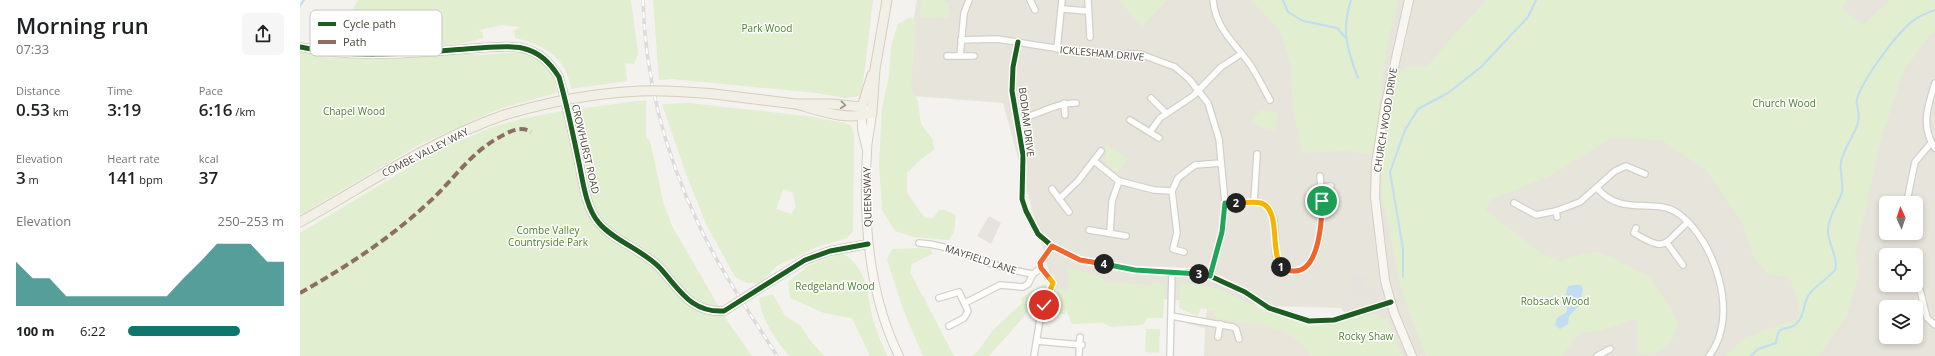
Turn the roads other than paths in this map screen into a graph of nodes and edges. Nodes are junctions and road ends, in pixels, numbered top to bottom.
1 (887, 0) edge
2 (969, 0) edge
3 (1030, 0) edge
4 (1062, 0) edge
5 (1088, 0) edge
6 (1213, 0) edge
7 (1409, 0) edge
8 (1062, 9) junction
9 (1035, 10) dead end
10 (1088, 11) junction
11 (1092, 33) dead end
12 (961, 40) junction
13 (1018, 42) junction
14 (300, 46) edge
15 (310, 49) edge
16 (1057, 49) junction
17 (442, 50) edge
18 (1241, 54) junction
19 (947, 56) dead end
20 (960, 56) junction
21 (974, 56) dead end
22 (875, 69) junction
23 (1935, 83) edge
24 (1198, 90) junction
25 (1151, 98) dead end
26 (1270, 100) dead end
27 (1064, 103) junction
28 (1076, 103) dead end
29 (862, 112) junction
30 (872, 113) junction
31 (1166, 113) junction
32 (1065, 115) dead end
33 (1018, 119) junction
34 (1130, 120) dead end
35 (1150, 132) junction
36 (1159, 138) dead end
37 (1933, 145) edge
38 (867, 150) junction
39 (1102, 151) dead end
40 (1257, 154) dead end
41 (1094, 161) junction
42 (1221, 163) junction
43 (1645, 174) dead end
44 (1320, 176) dead end
45 (1119, 181) junction
46 (1330, 186) dead end
47 (1321, 187) junction
48 (1597, 188) junction
49 (1052, 189) dead end
50 (1172, 190) junction
51 (1908, 196) dead end
52 (1059, 199) junction
53 (1254, 202) junction
54 (1225, 203) junction
55 (1514, 203) dead end
56 (1070, 212) dead end
57 (300, 222) edge
58 (1687, 223) junction
59 (1636, 228) dead end
60 (1089, 230) dead end
61 (1110, 233) junction
62 (1126, 236) dead end
63 (919, 243) dead end
64 (1667, 243) junction
65 (868, 244) junction
66 (1052, 246) junction
67 (1184, 252) dead end
68 (1683, 265) dead end
69 (1041, 268) junction
70 (1172, 271) junction
71 (1033, 274) junction
72 (1210, 276) junction
73 (1920, 292) edge
74 (939, 298) dead end
75 (1391, 302) junction
76 (965, 303) junction
77 (1171, 316) junction
78 (1220, 324) junction
79 (949, 326) dead end
80 (1935, 326) edge
81 (1080, 337) dead end
82 (1218, 337) dead end
83 (1238, 339) dead end
84 (1037, 341) junction
85 (1081, 345) junction
86 (1607, 352) edge
87 (1079, 354) dead end
88 (899, 356) edge
89 (1034, 356) edge
90 (1170, 356) edge
91 (1412, 356) edge
92 (1597, 356) edge
93 (1709, 356) edge

1 - 22 main road, QUEENSWAY
2 - 12 street
3 - 9 street
4 - 8 street
5 - 10 street
6 - 18 street
7 - 75 street, CHURCH WOOD DRIVE
8 - 10 street
8 - 16 street
10 - 11 street
12 - 13 street, ICKLESHAM DRIVE
12 - 20 street
13 - 16 street, ICKLESHAM DRIVE
13 - 33 street, BODIAM DRIVE
14 - 15 street, CROWHURST ROAD, bridge
16 - 24 street, ICKLESHAM DRIVE
17 - 65 street, CROWHURST ROAD, bridge
18 - 24 street
18 - 26 street
19 - 20 street
20 - 21 street
22 - 29 main road, QUEENSWAY
22 - 30 main road, QUEENSWAY
23 - 37 street
24 - 31 street
24 - 42 street, ICKLESHAM DRIVE
25 - 31 street
27 - 28 street
27 - 32 street
27 - 33 street
29 - 30 main road, COMBE VALLEY WAY
29 - 38 street, QUEENSWAY
29 - 57 main road, COMBE VALLEY WAY, bridge
30 - 38 street, QUEENSWAY
31 - 35 street
33 - 66 street, BODIAM DRIVE
34 - 35 street
35 - 36 street
37 - 51 street
38 - 65 street, QUEENSWAY
39 - 41 street
40 - 53 street
41 - 45 street
41 - 52 street
42 - 50 street
42 - 54 street, ICKLESHAM DRIVE
43 - 48 street
44 - 47 street
45 - 50 street
45 - 61 street
46 - 47 street
47 - 53 street
48 - 55 street
48 - 58 street
49 - 52 street
50 - 67 street
52 - 56 street
53 - 54 street
54 - 72 street, ICKLESHAM DRIVE
58 - 64 street
58 - 93 street
59 - 64 street
60 - 61 street
61 - 62 street
63 - 71 street, MAYFIELD LANE
64 - 68 street
65 - 88 street
66 - 69 street
66 - 70 street, BODIAM DRIVE
69 - 71 street
69 - 84 street
70 - 72 street, BODIAM DRIVE
70 - 77 street
71 - 76 street
72 - 75 street, BODIAM DRIVE
73 - 80 street
74 - 76 street
75 - 91 street, CHURCH WOOD DRIVE
76 - 79 street
77 - 78 street
77 - 90 street
78 - 82 street
78 - 83 street
81 - 85 street
84 - 85 street
84 - 89 street
85 - 87 street
86 - 92 street

